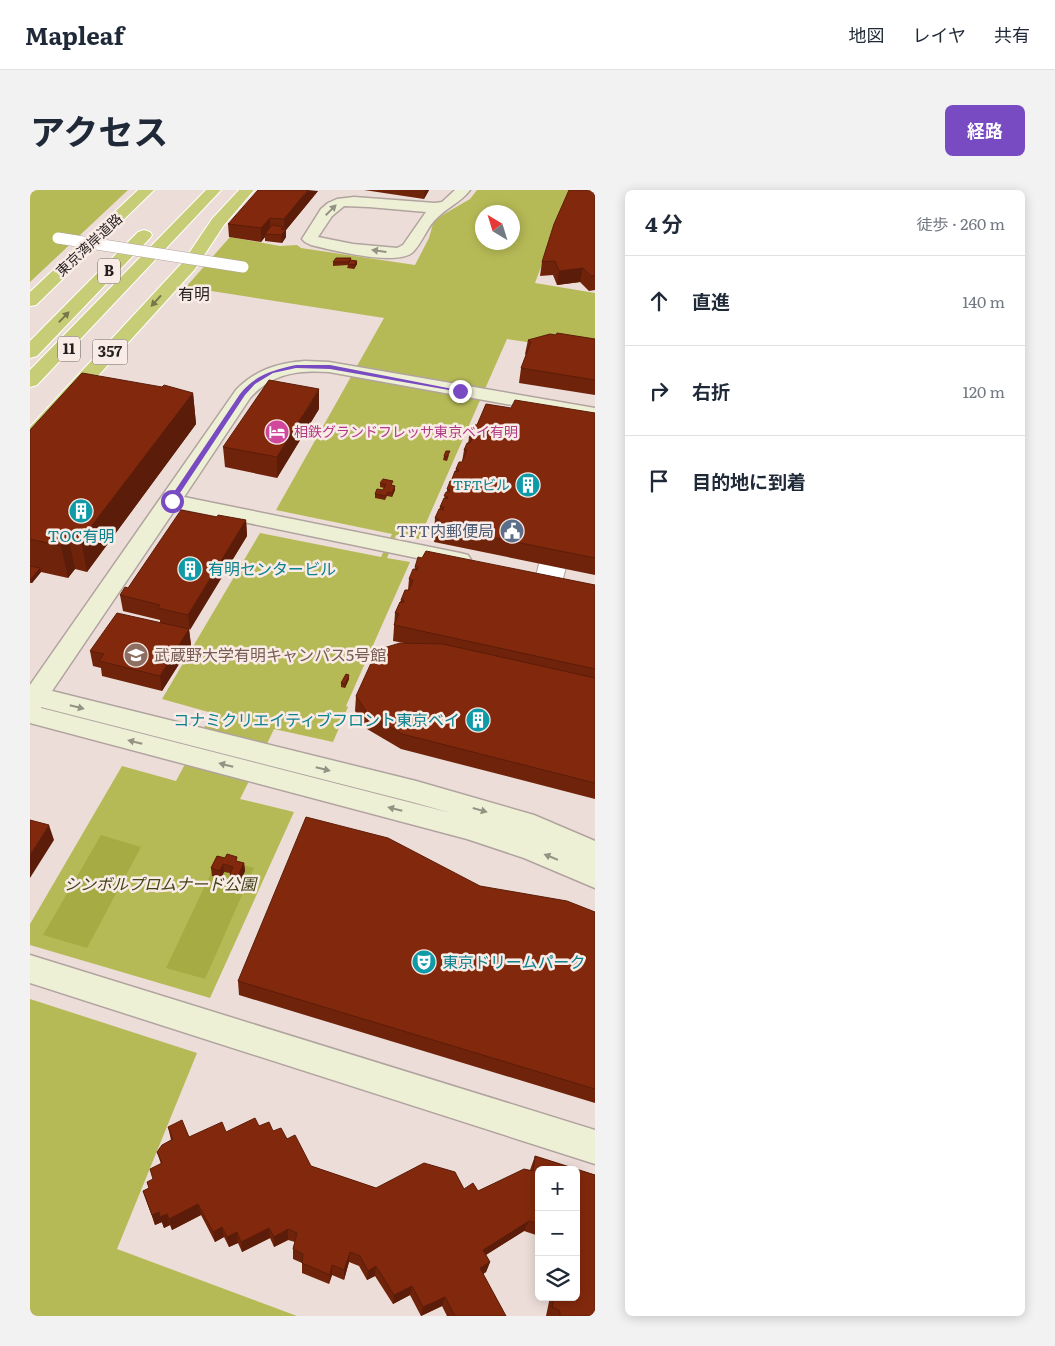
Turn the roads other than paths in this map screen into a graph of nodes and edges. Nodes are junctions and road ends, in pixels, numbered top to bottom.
1 (138, 190) edge
2 (147, 190) edge
3 (216, 190) edge
4 (247, 190) edge
5 (263, 190) edge
6 (463, 190) edge
7 (424, 213) junction
8 (156, 224) dead end
9 (58, 238) dead end
10 (189, 265) junction
11 (243, 267) dead end
12 (64, 268) junction
13 (30, 301) edge
14 (105, 303) junction
15 (30, 352) edge
16 (30, 381) edge
17 (30, 394) edge
18 (595, 414) edge
19 (30, 439) edge
20 (172, 501) junction
21 (483, 565) edge
22 (520, 573) edge
23 (576, 584) edge
24 (31, 702) edge
25 (595, 853) edge
26 (595, 876) edge
27 (30, 969) edge
28 (595, 1148) edge

1 - 12 highway
2 - 12 highway, 東京湾岸道路
3 - 14 highway, B
4 - 10 highway, 357
5 - 10 highway, 357
6 - 7 street
7 -> 7 street
15 -> 8 highway, B
9 - 11 street, bridge
10 -> 19 highway, 357
12 - 13 highway, 東京湾岸道路
14 - 16 highway, B
14 - 17 highway, 11
18 - 20 street
20 - 21 street
20 - 24 street
22 - 23 street
24 -> 25 street
26 -> 24 street
27 - 28 street

